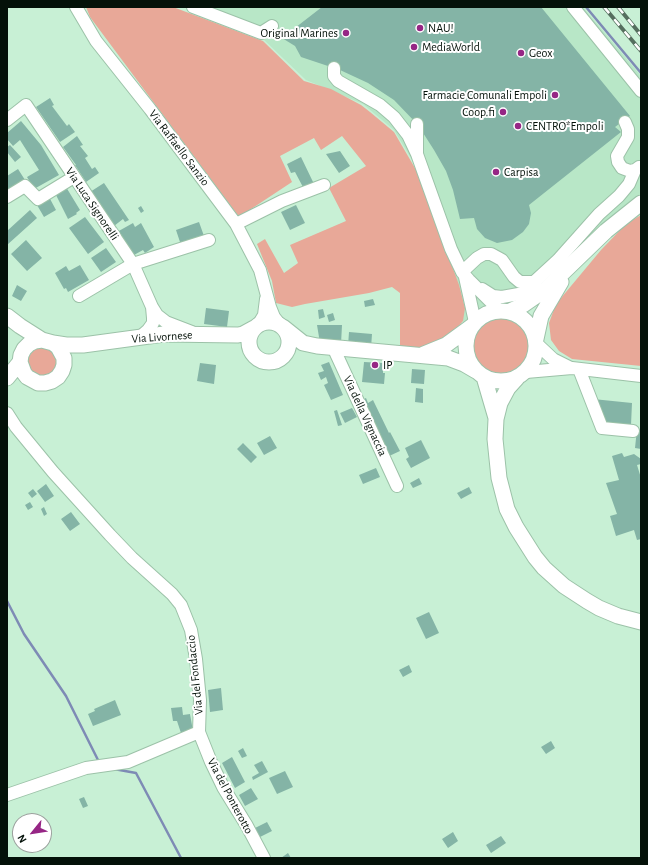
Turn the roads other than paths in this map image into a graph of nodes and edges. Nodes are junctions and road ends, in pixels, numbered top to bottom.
1 (221, 7) edge
2 (573, 7) edge
3 (78, 9) edge
4 (197, 9) edge
5 (272, 26) dead end
6 (334, 68) dead end
7 (641, 91) edge
8 (7, 120) edge
9 (625, 122) dead end
10 (417, 124) dead end
11 (417, 154) junction
12 (639, 166) edge
13 (74, 177) junction
14 (324, 185) dead end
15 (7, 197) edge
16 (638, 205) edge
17 (236, 224) junction
18 (209, 240) dead end
19 (574, 262) junction
20 (133, 264) junction
21 (465, 276) junction
22 (546, 288) junction
23 (266, 290) junction
24 (79, 296) dead end
25 (152, 306) junction
26 (504, 311) junction
27 (7, 316) edge
28 (474, 324) junction
29 (256, 326) junction
30 (282, 326) junction
31 (201, 334) junction
32 (222, 336) junction
33 (140, 337) junction
34 (48, 341) junction
35 (537, 342) junction
36 (102, 344) junction
37 (317, 346) junction
38 (333, 348) junction
39 (252, 354) junction
40 (420, 355) junction
41 (284, 357) junction
42 (20, 362) junction
43 (575, 369) junction
44 (62, 371) junction
45 (481, 375) junction
46 (522, 375) junction
47 (641, 376) edge
48 (7, 378) edge
49 (32, 381) junction
50 (7, 386) edge
51 (7, 413) edge
52 (496, 419) junction
53 (632, 431) dead end
54 (397, 486) dead end
55 (641, 622) edge
56 (199, 732) junction
57 (7, 795) edge
58 (264, 858) edge

1 - 4 street
2 - 7 street
3 - 17 street, Via Raffaello Sanzio
4 - 5 street
6 - 11 street
8 - 13 street, Via Luca Signorelli
9 - 12 street
10 - 11 street
11 - 21 street
12 - 21 street
13 - 15 street
13 - 20 street, Via Luca Signorelli
14 - 17 street
16 - 19 main road
17 - 23 street, Via Raffaello Sanzio
18 - 20 street
19 - 22 main road
19 - 35 main road
20 - 24 street
20 - 25 street, Via Luca Signorelli
21 - 22 street
21 - 26 street
21 - 28 street
22 - 26 main road
23 - 29 street, Via Raffaello Sanzio
23 - 30 street, Via Raffaello Sanzio
25 - 31 street
25 - 33 street
26 - 28 main road, Via Livornese
26 - 35 main road, Via Livornese
27 - 34 main road, Via Livornese
28 - 40 main road, Via Livornese
28 - 45 main road
29 - 30 main road, Via Livornese
29 - 32 main road, Via Livornese
29 - 39 main road
30 - 37 main road, Via Livornese
30 - 41 main road
31 - 32 main road, Via Livornese
31 - 33 main road, Via Livornese
32 - 39 main road, Via Livornese
33 - 36 main road, Via Livornese
34 - 36 main road, Via Livornese
34 - 42 main road
34 - 44 main road, Via Livornese
35 - 43 street, Via Livornese
35 - 46 main road
36 - 44 main road, Via Livornese
37 - 38 main road, Via Livornese
37 - 41 main road, Via Livornese
38 - 40 main road, Via Livornese
38 - 54 street, Via della Vignaccia
39 - 41 main road, Via Livornese
40 - 45 main road, Via Livornese
42 - 48 main road
42 - 49 main road
43 - 46 street, Via Livornese
43 - 47 street, Via Livornese
43 - 53 street
44 - 49 main road, Via Livornese
45 - 46 main road, Via Livornese
45 - 52 main road
46 - 52 main road
49 - 50 main road, Via Livornese
51 - 56 street, Via del Fondaccio
52 - 55 main road
56 - 57 street, Via del Fondaccio
56 - 58 street, Via del Ponterotto

